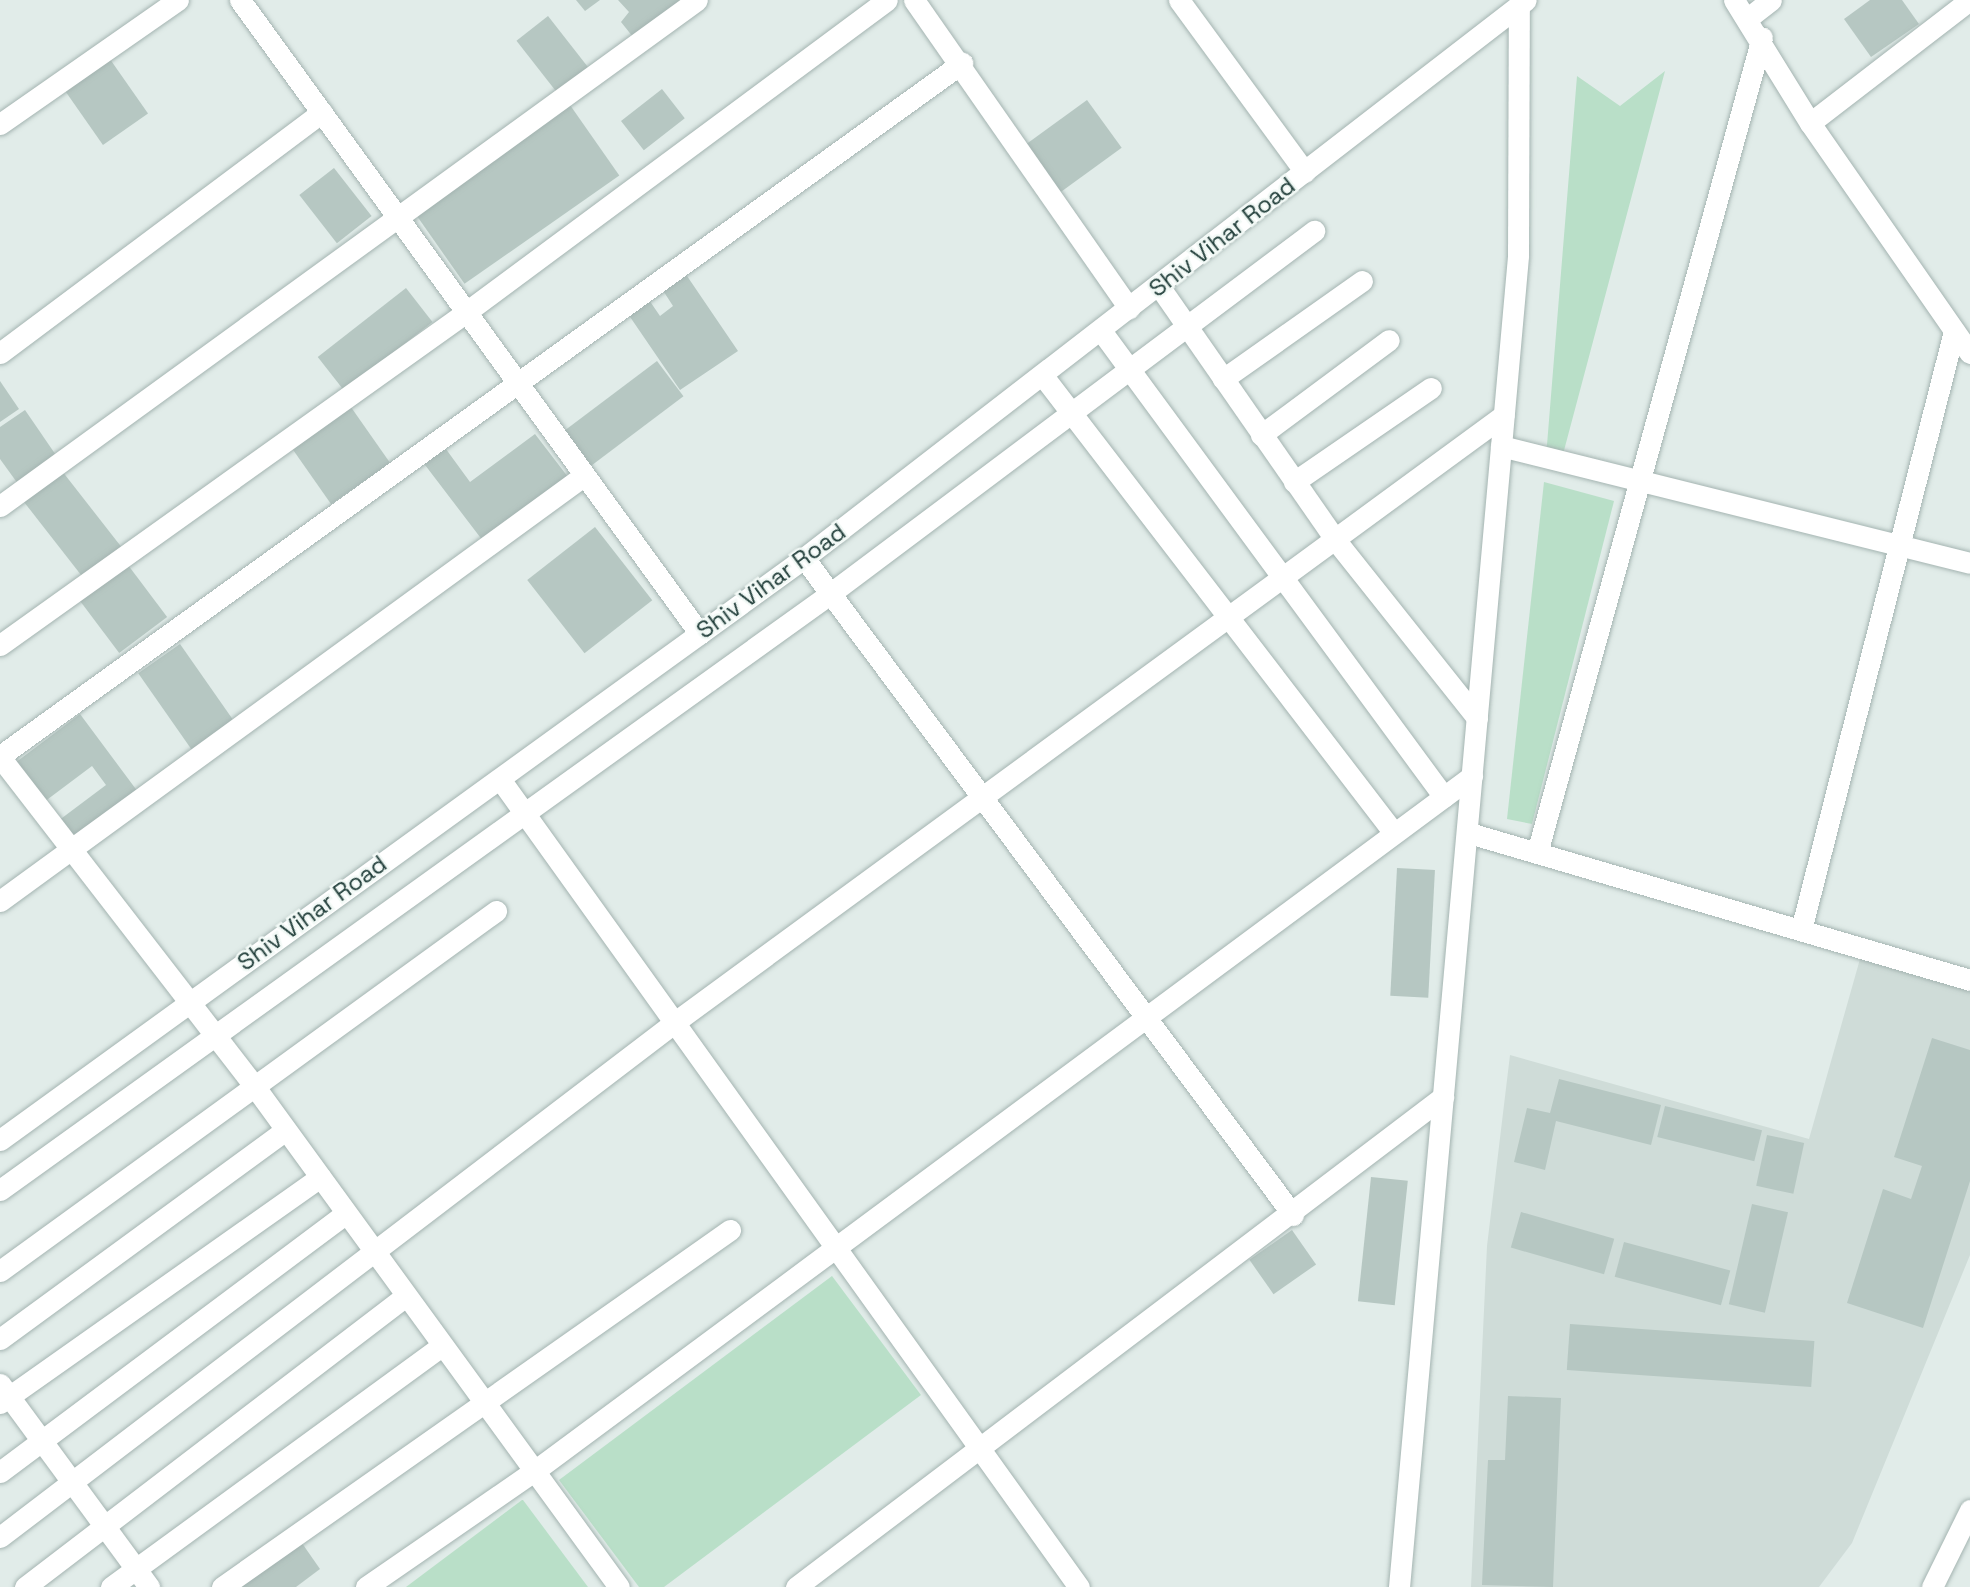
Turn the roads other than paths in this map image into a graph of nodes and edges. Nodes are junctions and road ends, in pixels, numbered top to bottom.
1 (178, 0) edge
2 (240, 0) edge
3 (697, 0) edge
4 (887, 0) edge
5 (914, 0) edge
6 (1178, 0) edge
7 (1734, 0) edge
8 (1771, 0) edge
9 (1970, 0) edge
10 (1522, 3) edge
11 (1748, 18) junction
12 (1762, 37) junction
13 (962, 63) junction
14 (322, 112) junction
15 (1810, 123) junction
16 (0, 124) edge
17 (1305, 172) junction
18 (398, 218) junction
19 (1314, 230) dead end
20 (1362, 281) dead end
21 (1159, 286) junction
22 (1129, 308) junction
23 (465, 313) junction
24 (1185, 323) junction
25 (1954, 331) junction
26 (1101, 332) junction
27 (1389, 340) dead end
28 (0, 353) edge
29 (1970, 353) edge
30 (1130, 367) junction
31 (1043, 376) junction
32 (1223, 379) junction
33 (516, 382) junction
34 (1431, 388) dead end
35 (1070, 411) junction
36 (1504, 415) junction
37 (1261, 435) junction
38 (1501, 446) junction
39 (582, 477) junction
40 (1638, 479) junction
41 (1294, 482) junction
42 (0, 506) edge
43 (1337, 542) junction
44 (1897, 542) junction
45 (804, 558) junction
46 (1970, 563) edge
47 (1286, 580) junction
48 (831, 593) junction
49 (1228, 622) junction
50 (700, 634) junction
51 (0, 645) edge
52 (1477, 718) junction
53 (0, 756) edge
54 (1472, 776) junction
55 (500, 779) junction
56 (1444, 797) junction
57 (984, 798) junction
58 (525, 814) junction
59 (1394, 833) junction
60 (1469, 833) junction
61 (68, 852) junction
62 (1537, 852) junction
63 (0, 901) edge
64 (496, 911) dead end
65 (1801, 930) junction
66 (1970, 980) edge
67 (185, 1004) junction
68 (1147, 1015) junction
69 (675, 1022) junction
70 (211, 1036) junction
71 (255, 1087) junction
72 (1443, 1097) junction
73 (286, 1130) junction
74 (0, 1140) edge
75 (320, 1177) junction
76 (0, 1190) edge
77 (346, 1213) junction
78 (1293, 1215) junction
79 (730, 1230) dead end
80 (834, 1245) junction
81 (373, 1251) junction
82 (0, 1271) edge
83 (406, 1296) junction
84 (0, 1339) edge
85 (441, 1346) junction
86 (3, 1394) edge
87 (485, 1406) junction
88 (42, 1441) junction
89 (978, 1446) junction
90 (0, 1472) edge
91 (533, 1472) junction
92 (73, 1484) junction
93 (1970, 1510) edge
94 (106, 1528) junction
95 (0, 1537) edge
96 (136, 1569) junction
97 (25, 1587) edge
98 (111, 1587) edge
99 (149, 1587) edge
100 (222, 1587) edge
101 (366, 1587) edge
102 (619, 1587) edge
103 (796, 1587) edge
104 (1079, 1587) edge
105 (1399, 1587) edge
106 (1932, 1587) edge

1 - 16 street
2 - 14 street
3 - 18 street
4 - 23 street
5 - 13 street
6 - 17 street
7 - 11 street
8 - 11 street
9 - 15 street
10 - 17 street, Shiv Vihar Road
10 - 36 street
11 - 12 street
12 - 15 street
12 - 40 street
13 - 22 street
13 - 33 street
14 - 18 street
14 - 28 street
15 - 25 street
17 - 21 street, Shiv Vihar Road
18 - 23 street
18 - 42 street
19 - 24 street
20 - 32 street
21 - 22 street, Shiv Vihar Road
21 - 24 street
22 - 26 street, Shiv Vihar Road
23 - 33 street
23 - 51 street
24 - 30 street
24 - 32 street
25 - 29 street
25 - 44 street
26 - 30 street
26 - 31 street, Shiv Vihar Road
27 - 37 street
30 - 35 street
30 - 47 street
31 - 35 street
31 - 45 street, Shiv Vihar Road
32 - 37 street
33 - 39 street
33 - 53 street
34 - 41 street
35 - 48 street
35 - 49 street
36 - 38 street
36 - 43 street
37 - 41 street
38 - 40 street
38 - 52 street
39 - 50 street
39 - 61 street
40 - 44 street
40 - 62 street
41 - 43 street
43 - 47 street
43 - 52 street
44 - 46 street
44 - 65 street
45 - 48 street
45 - 50 street, Shiv Vihar Road
47 - 49 street
47 - 56 street
48 - 57 street
48 - 58 street
49 - 57 street
49 - 59 street
50 - 55 street, Shiv Vihar Road
52 - 54 street
53 - 61 street
54 - 56 street
54 - 60 street
55 - 58 street
55 - 67 street, Shiv Vihar Road
56 - 59 street
57 - 68 street
57 - 69 street
58 - 69 street
58 - 70 street
59 - 68 street
60 - 62 street
60 - 72 street
61 - 63 street
61 - 67 street
62 - 65 street
64 - 71 street
65 - 66 street
67 - 70 street
67 - 74 street, Shiv Vihar Road
68 - 78 street
68 - 80 street
69 - 80 street
69 - 81 street
70 - 71 street
70 - 76 street
71 - 73 street
71 - 82 street
72 - 78 street
72 - 105 street
73 - 75 street
73 - 84 street
75 - 77 street
75 - 86 street
77 - 81 street
77 - 88 street
78 - 89 street
79 - 87 street
80 - 89 street
80 - 91 street
81 - 83 street
81 - 92 street
83 - 85 street
83 - 94 street
85 - 87 street
85 - 96 street
86 - 88 street
87 - 91 street
87 - 100 street
88 - 90 street
88 - 92 street
89 - 103 street
89 - 104 street
91 - 101 street
91 - 102 street
92 - 94 street
92 - 95 street
93 - 106 street
94 - 96 street
94 - 97 street
96 - 98 street
96 - 99 street

